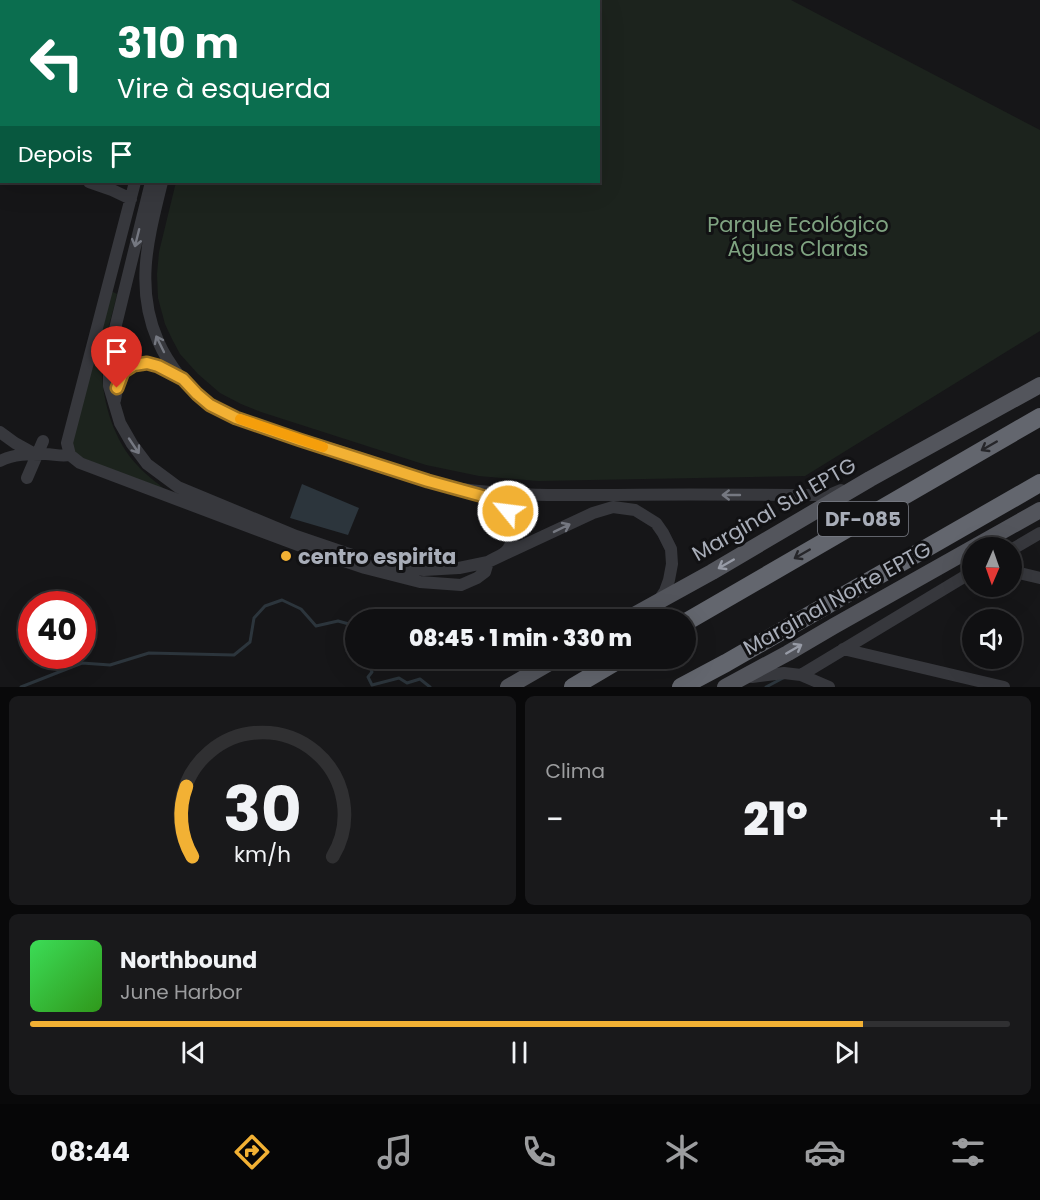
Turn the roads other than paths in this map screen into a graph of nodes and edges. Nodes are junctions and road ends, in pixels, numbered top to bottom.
1 (92, 183) edge
2 (135, 183) edge
3 (151, 183) edge
4 (162, 183) edge
5 (131, 199) junction
6 (183, 379) junction
7 (1040, 385) edge
8 (115, 405) junction
9 (1040, 417) edge
10 (0, 432) edge
11 (43, 441) dead end
12 (37, 455) junction
13 (70, 455) junction
14 (0, 461) edge
15 (27, 478) dead end
16 (870, 479) junction
17 (1040, 483) edge
18 (461, 489) junction
19 (1040, 510) edge
20 (1040, 533) edge
21 (1022, 544) edge
22 (488, 562) junction
23 (1022, 574) edge
24 (962, 578) edge
25 (1040, 578) edge
26 (659, 600) junction
27 (644, 609) edge
28 (696, 616) edge
29 (843, 649) junction
30 (726, 663) junction
31 (539, 669) edge
32 (603, 669) edge
33 (801, 675) junction
34 (731, 684) edge
35 (508, 687) edge
36 (573, 687) edge
37 (681, 687) edge
38 (693, 687) edge
39 (829, 687) edge
40 (1004, 687) edge

1 - 5 street
2 - 5 street
3 -> 8 street
6 -> 4 street
5 - 13 street
6 - 8 street
6 - 18 street
7 - 16 main road, Marginal Sul EPTG
8 -> 22 street
9 -> 28 highway, DF-085
10 - 12 street
11 - 12 street
12 - 13 street
12 - 14 street
12 - 15 street
13 - 22 street
16 -> 18 street
16 -> 26 main road, Marginal Sul EPTG
17 - 30 highway, DF-085
18 - 22 street
34 -> 19 main road, Marginal Norte EPTG
20 - 21 street
22 -> 26 street
23 - 25 street
24 - 29 street
26 - 27 main road, Marginal Sul EPTG
29 - 33 street
29 - 40 street
30 - 37 highway, DF-085
30 - 38 highway
31 - 35 main road
32 - 36 highway
33 - 34 street
33 - 39 street

